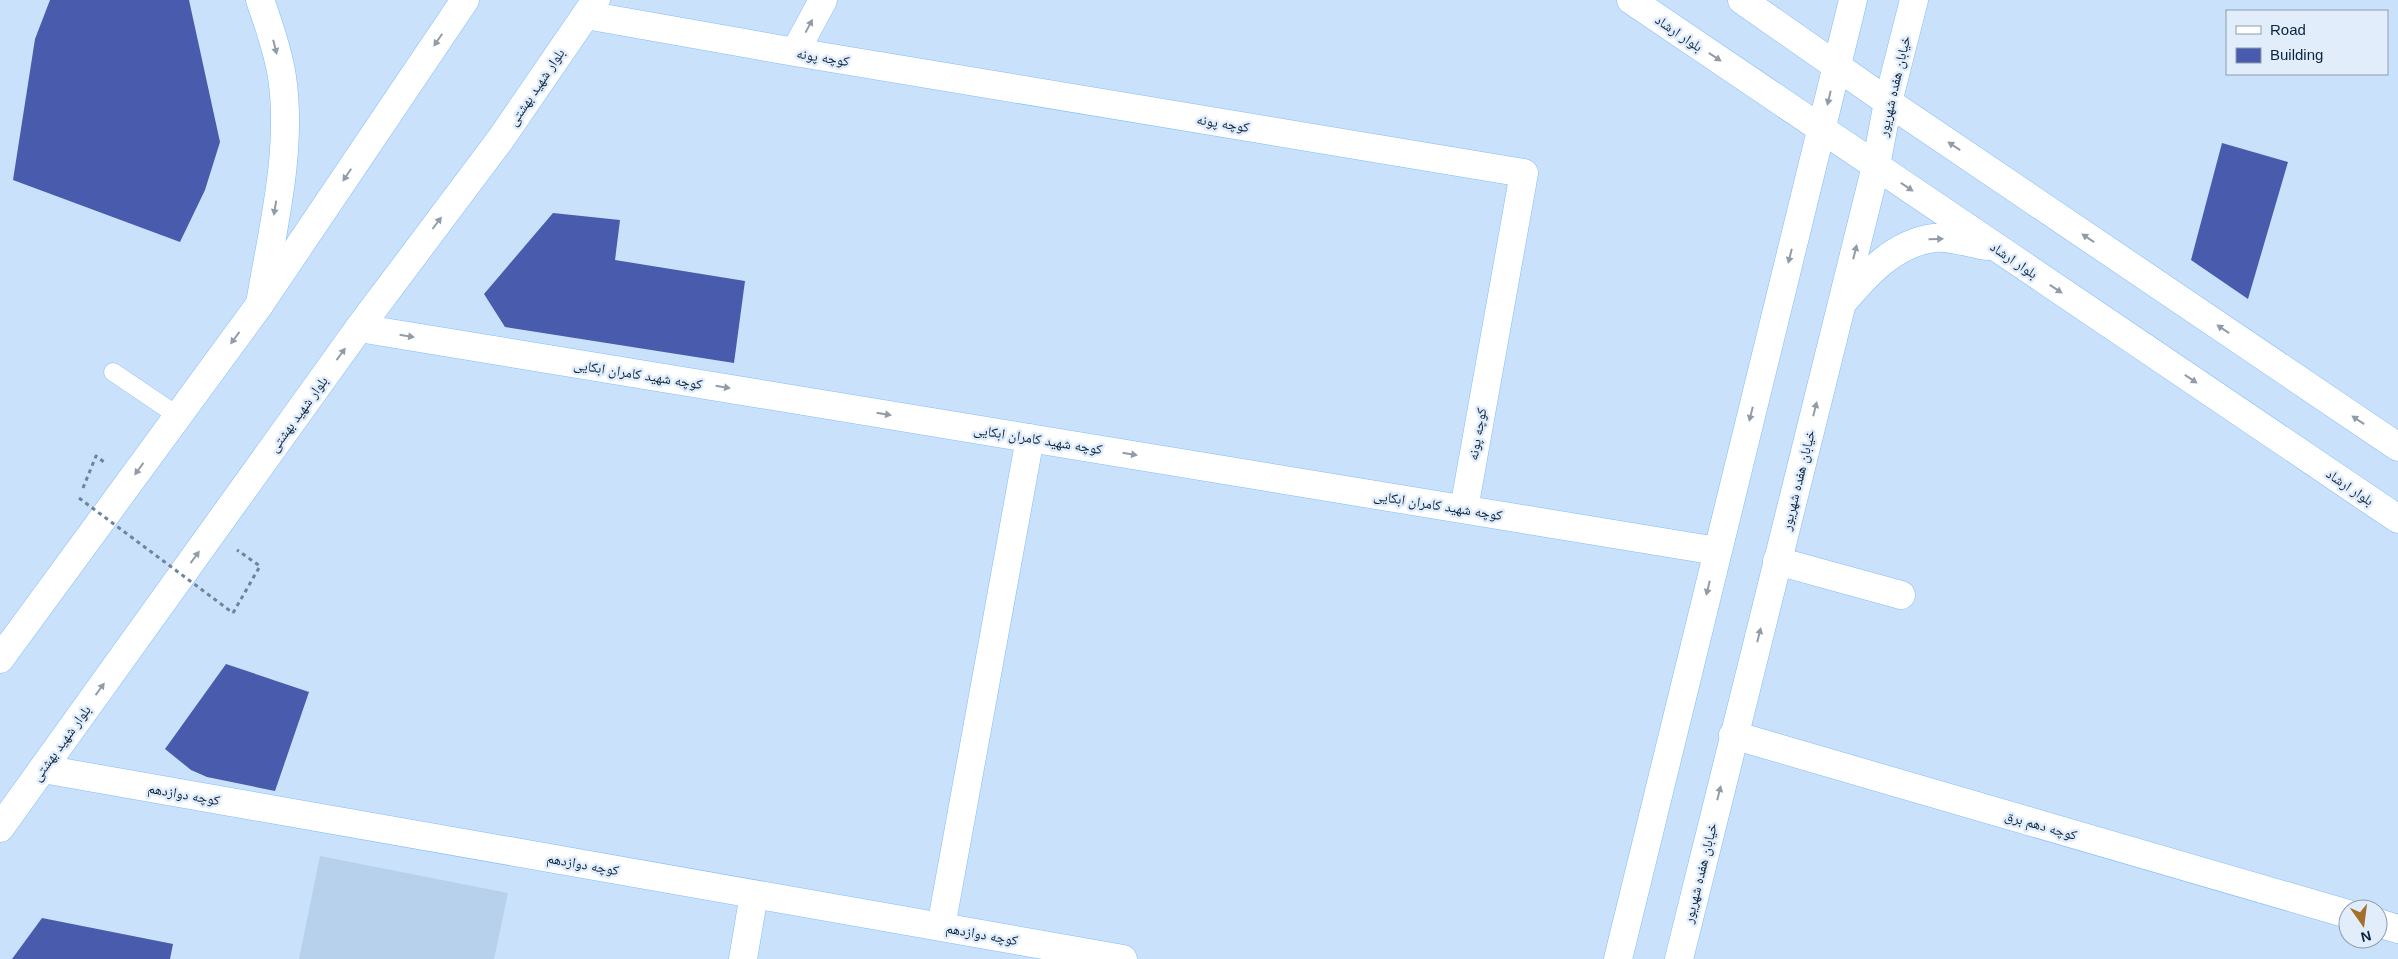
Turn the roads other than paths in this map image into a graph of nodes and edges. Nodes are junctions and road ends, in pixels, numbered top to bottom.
1 (260, 0) edge
2 (465, 0) edge
3 (822, 0) edge
4 (1631, 0) edge
5 (1742, 0) edge
6 (1853, 0) edge
7 (1914, 0) edge
8 (589, 5) edge
9 (795, 52) junction
10 (1837, 67) junction
11 (1888, 102) junction
12 (1822, 129) junction
13 (1876, 166) junction
14 (1996, 248) junction
15 (260, 304) junction
16 (1842, 304) junction
17 (359, 328) junction
18 (113, 372) dead end
19 (178, 416) junction
20 (1030, 438) junction
21 (2398, 447) edge
22 (1464, 509) junction
23 (2398, 519) edge
24 (1717, 551) junction
25 (1777, 561) junction
26 (1901, 595) dead end
27 (0, 660) edge
28 (1733, 735) junction
29 (43, 769) junction
30 (0, 828) edge
31 (754, 894) junction
32 (2338, 911) edge
33 (941, 927) junction
34 (743, 959) edge
35 (1123, 959) edge
36 (1618, 959) edge
37 (1679, 959) edge

1 -> 15 main road
2 -> 15 main road
9 -> 3 main road
4 -> 12 main road, بلوار ارشاد
5 - 10 main road
6 - 10 main road
7 - 11 main road, خیابان هفده شهریور
8 - 9 main road, کوچه پونه
17 -> 8 main road, بلوار شهید بهشتی
9 - 22 main road, کوچه پونه
10 - 11 main road
10 -> 12 main road
11 - 13 main road, خیابان هفده شهریور
21 -> 11 main road
12 - 13 main road, بلوار ارشاد
12 -> 24 main road
13 -> 14 main road, بلوار ارشاد
16 -> 13 main road, خیابان هفده شهریور
16 -> 14 main road
14 -> 23 main road, بلوار ارشاد
15 -> 19 main road
25 -> 16 main road, خیابان هفده شهریور
17 -> 20 main road, کوچه شهید کامران ابکایی
29 -> 17 main road, بلوار شهید بهشتی
18 - 19 lane
19 -> 27 main road
20 -> 22 main road, کوچه شهید کامران ابکایی
20 - 33 main road
22 - 24 main road, کوچه شهید کامران ابکایی
24 -> 36 main road
25 - 26 main road
28 -> 25 main road, خیابان هفده شهریور
28 - 32 main road, کوچه دهم برق
37 -> 28 main road, خیابان هفده شهریور
29 - 30 main road, بلوار شهید بهشتی
29 - 31 main road, کوچه دوازدهم
31 - 33 main road, کوچه دوازدهم
31 - 34 main road
33 - 35 main road, کوچه دوازدهم

